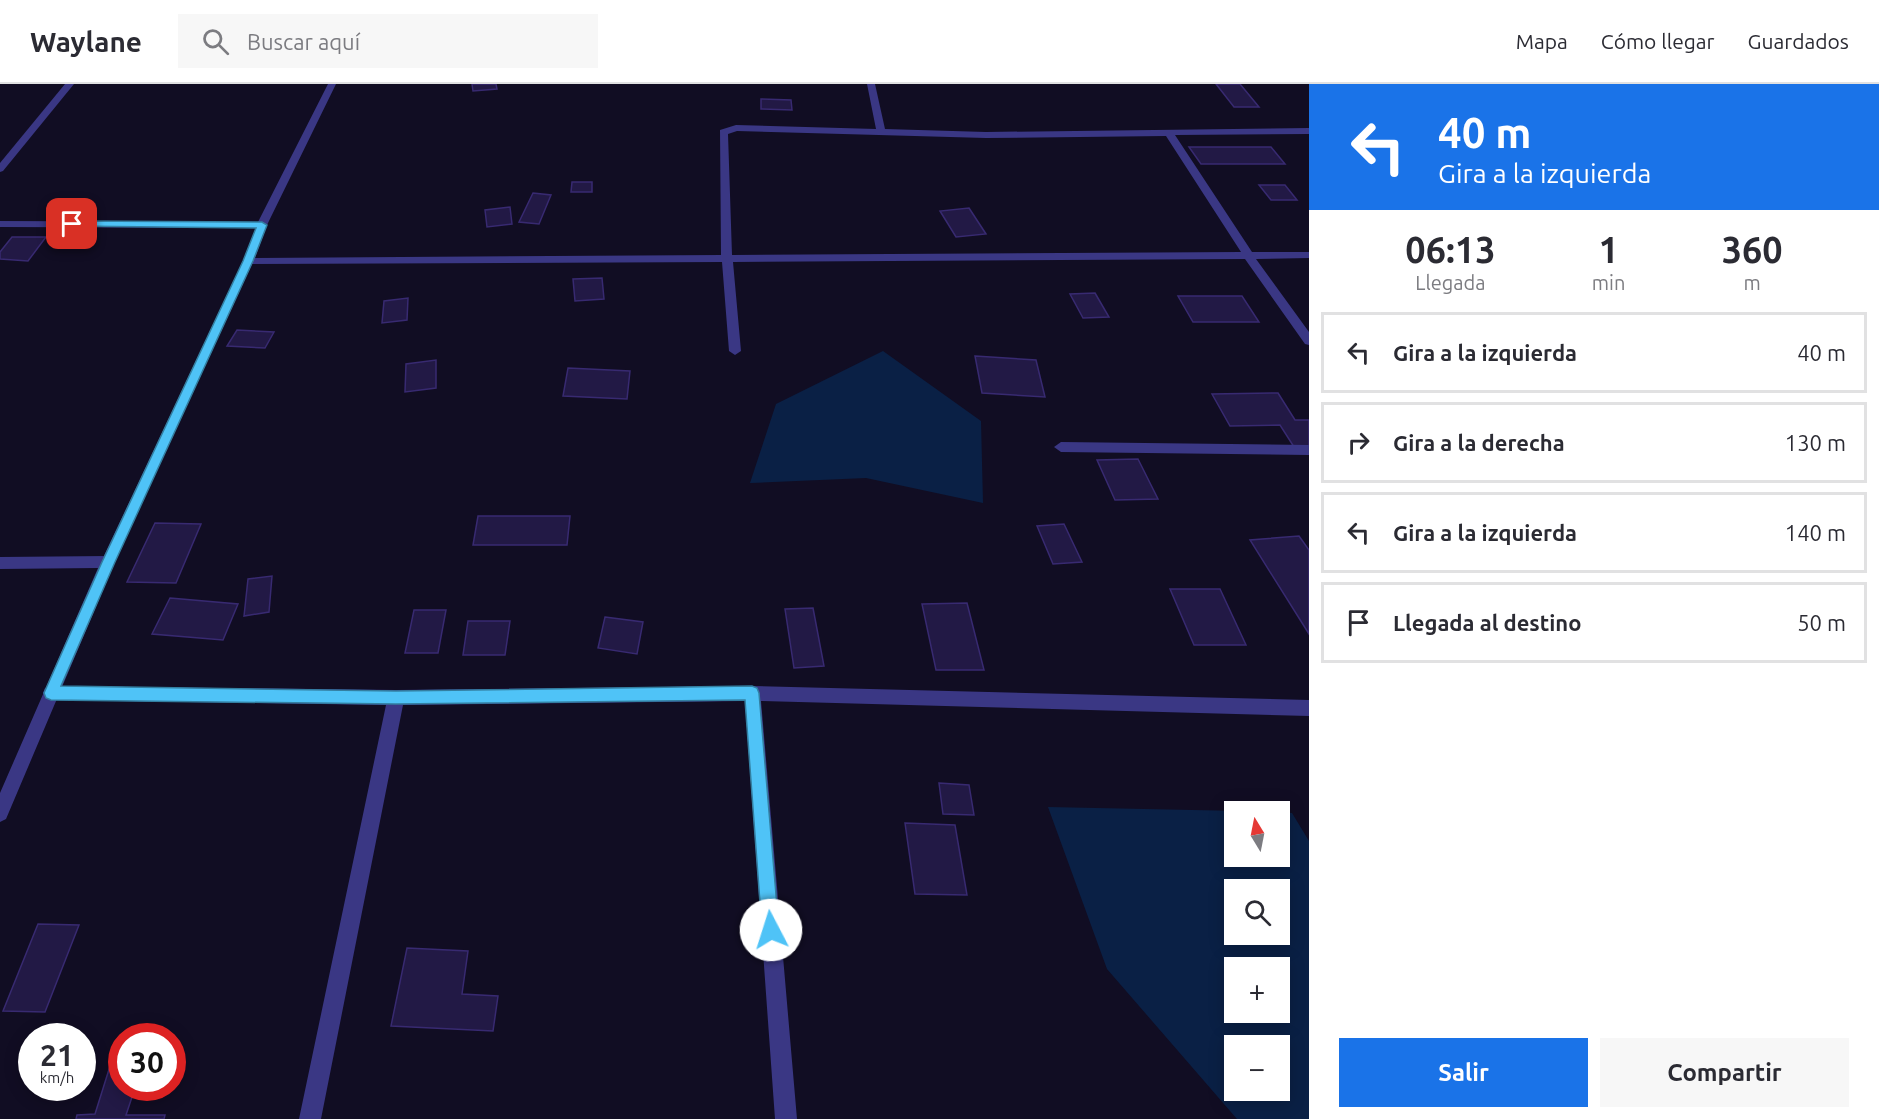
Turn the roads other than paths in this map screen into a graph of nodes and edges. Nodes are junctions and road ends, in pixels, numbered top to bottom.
1 (70, 84) edge
2 (332, 84) edge
3 (871, 84) edge
4 (1309, 131) edge
5 (881, 132) junction
6 (1168, 132) junction
7 (0, 169) edge
8 (0, 224) edge
9 (262, 225) junction
10 (1309, 255) edge
11 (1249, 256) junction
12 (727, 259) junction
13 (248, 261) junction
14 (1309, 341) edge
15 (735, 351) dead end
16 (1060, 447) dead end
17 (1309, 450) edge
18 (108, 562) junction
19 (0, 563) edge
20 (51, 693) junction
21 (752, 693) junction
22 (396, 698) junction
23 (1309, 708) edge
24 (0, 813) edge
25 (310, 1119) edge
26 (786, 1119) edge

1 - 7 street
2 - 9 street
3 - 5 street
4 - 6 street
5 - 6 street
5 - 12 street
6 - 11 street
8 - 9 street
9 - 13 street
10 - 11 street
11 - 12 street
11 - 14 street
12 - 13 street
12 - 15 street
13 - 18 street
16 - 17 street
18 - 19 street
18 - 20 street
20 - 22 street
20 - 24 street
21 - 22 street
21 - 23 street
21 - 26 street
22 - 25 street

